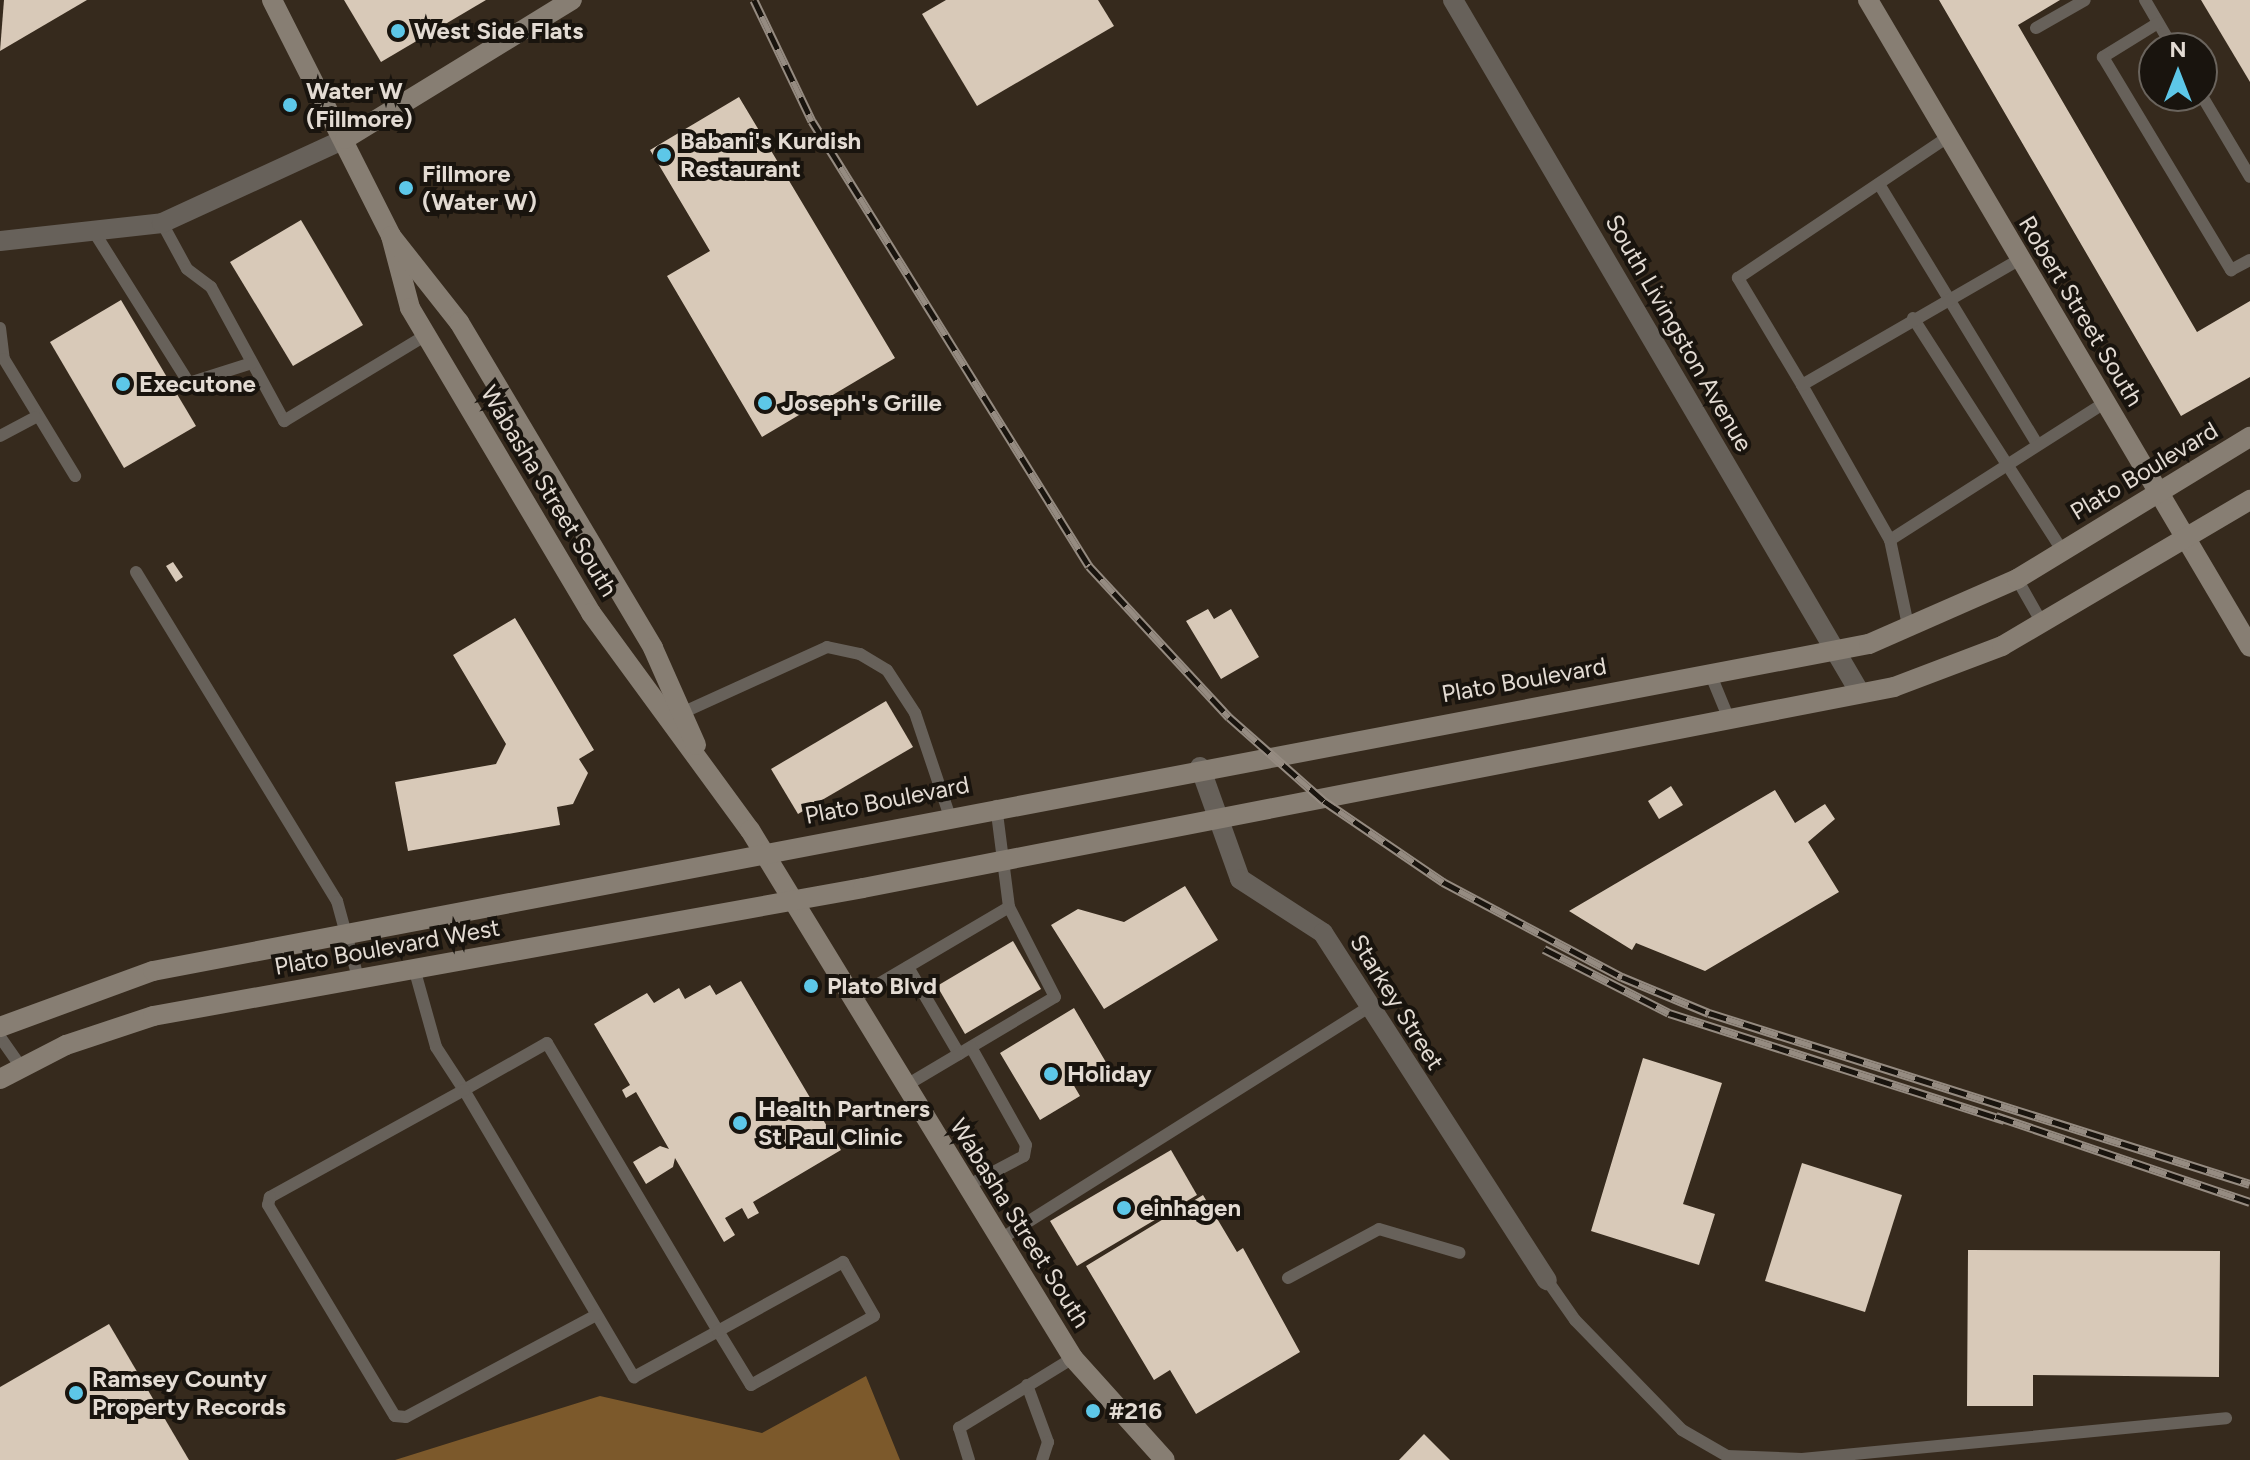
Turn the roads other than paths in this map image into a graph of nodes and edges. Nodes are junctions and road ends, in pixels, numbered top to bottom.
1 (272, 0) edge
2 (572, 0) edge
3 (1453, 0) edge
4 (1868, 0) edge
5 (2085, 0) edge
6 (2145, 0) edge
7 (2158, 23) junction
8 (2036, 28) dead end
9 (2163, 32) edge
10 (2211, 112) edge
11 (1948, 137) junction
12 (345, 139) junction
13 (2250, 177) edge
14 (1879, 184) junction
15 (162, 223) junction
16 (96, 235) junction
17 (391, 236) junction
18 (0, 241) edge
19 (2020, 259) junction
20 (2250, 260) edge
21 (1951, 296) junction
22 (1913, 318) junction
23 (0, 328) edge
24 (426, 335) junction
25 (2, 360) edge
26 (252, 363) junction
27 (1802, 385) junction
28 (2106, 402) junction
29 (35, 417) junction
30 (0, 436) edge
31 (2250, 437) edge
32 (2037, 444) junction
33 (2006, 463) junction
34 (75, 476) dead end
35 (2158, 492) junction
36 (2250, 500) edge
37 (2185, 537) junction
38 (1890, 540) junction
39 (2062, 550) junction
40 (136, 572) dead end
41 (2017, 579) junction
42 (2042, 623) junction
43 (1909, 630) junction
44 (2250, 647) edge
45 (1834, 651) junction
46 (1710, 673) junction
47 (1860, 693) junction
48 (684, 712) junction
49 (1729, 719) junction
50 (698, 753) junction
51 (1200, 767) junction
52 (996, 806) junction
53 (949, 814) junction
54 (1213, 820) junction
55 (762, 850) junction
56 (1000, 862) junction
57 (794, 901) junction
58 (1009, 907) junction
59 (347, 935) junction
60 (908, 967) junction
61 (414, 968) junction
62 (358, 978) junction
63 (853, 999) junction
64 (1369, 1007) junction
65 (0, 1027) edge
66 (0, 1037) edge
67 (965, 1050) junction
68 (21, 1067) junction
69 (0, 1079) edge
70 (905, 1086) junction
71 (464, 1090) junction
72 (967, 1186) junction
73 (999, 1240) junction
74 (1460, 1253) dead end
75 (1288, 1278) dead end
76 (1547, 1280) joint
77 (596, 1315) junction
78 (718, 1331) junction
79 (1073, 1358) junction
80 (1027, 1385) junction
81 (2226, 1418) dead end
82 (969, 1460) edge
83 (1042, 1460) edge
84 (1165, 1460) edge

1 - 12 main road, Wabasha Street South
2 - 12 main road
3 - 45 street, South Livingston Avenue
4 - 11 main road, Robert Street South
5 - 8 lane
6 - 7 lane
7 - 9 lane
7 - 20 lane
10 - 13 lane
11 - 14 lane
11 - 19 main road, Robert Street South
12 - 15 street
12 - 17 main road, Wabasha Street South
14 - 21 lane
14 - 27 lane
15 - 16 street
15 - 26 lane
16 - 18 street
16 - 26 lane
17 - 24 main road, Wabasha Street South
17 - 48 main road, Wabasha Street South
19 - 21 lane
19 - 28 main road, Robert Street South
21 - 22 lane
21 - 32 lane
22 - 27 lane
22 - 33 lane
23 - 25 lane
24 - 26 lane
24 - 50 main road, Wabasha Street South
25 - 29 lane
27 - 38 lane
28 - 32 lane
28 - 35 main road, Robert Street South
29 - 30 lane
29 - 34 lane
31 - 35 main road, Plato Boulevard
32 - 33 lane
33 - 38 lane
33 - 39 lane
35 - 37 main road, Robert Street South
35 - 39 main road, Plato Boulevard
36 - 37 main road
37 - 42 main road
37 - 44 main road, Robert Street South
38 - 43 lane
39 - 41 main road, Plato Boulevard
40 - 59 lane
41 - 42 lane
41 - 43 main road, Plato Boulevard
42 - 47 main road
43 - 45 main road, Plato Boulevard
45 - 46 main road, Plato Boulevard
45 - 47 street, South Livingston Avenue
46 - 49 lane
46 - 51 main road, Plato Boulevard
47 - 49 main road
48 - 50 main road, Wabasha Street South
48 - 53 lane
49 - 54 main road
50 - 55 main road, Wabasha Street South
51 - 52 main road, Plato Boulevard
51 - 54 street, Starkey Street
52 - 53 main road, Plato Boulevard
52 - 56 lane
53 - 55 main road, Plato Boulevard
54 - 56 main road
54 - 64 street, Starkey Street
55 - 57 main road, Wabasha Street South
55 - 59 main road, Plato Boulevard West
56 - 57 main road
56 - 58 lane
57 - 61 main road, Plato Boulevard West
57 - 63 main road, Wabasha Street South
58 - 60 lane
58 - 67 lane
59 - 62 lane
59 - 65 main road, Plato Boulevard West
60 - 63 lane
60 - 67 lane
61 - 62 main road, Plato Boulevard West
61 - 71 lane
62 - 68 main road, Plato Boulevard West
63 - 70 main road, Wabasha Street South
64 - 73 lane
64 - 76 street, Starkey Street
66 - 68 lane
67 - 70 lane
67 - 72 lane
68 - 69 main road, Plato Boulevard West
70 - 72 main road, Wabasha Street South
71 - 77 lane
71 - 77 lane
71 - 78 lane
72 - 73 main road, Wabasha Street South
73 - 79 main road, Wabasha Street South
74 - 75 lane
76 - 81 lane
77 - 78 lane
78 - 78 lane
79 - 80 lane
79 - 84 main road, Wabasha Street South
80 - 82 lane
80 - 83 lane

